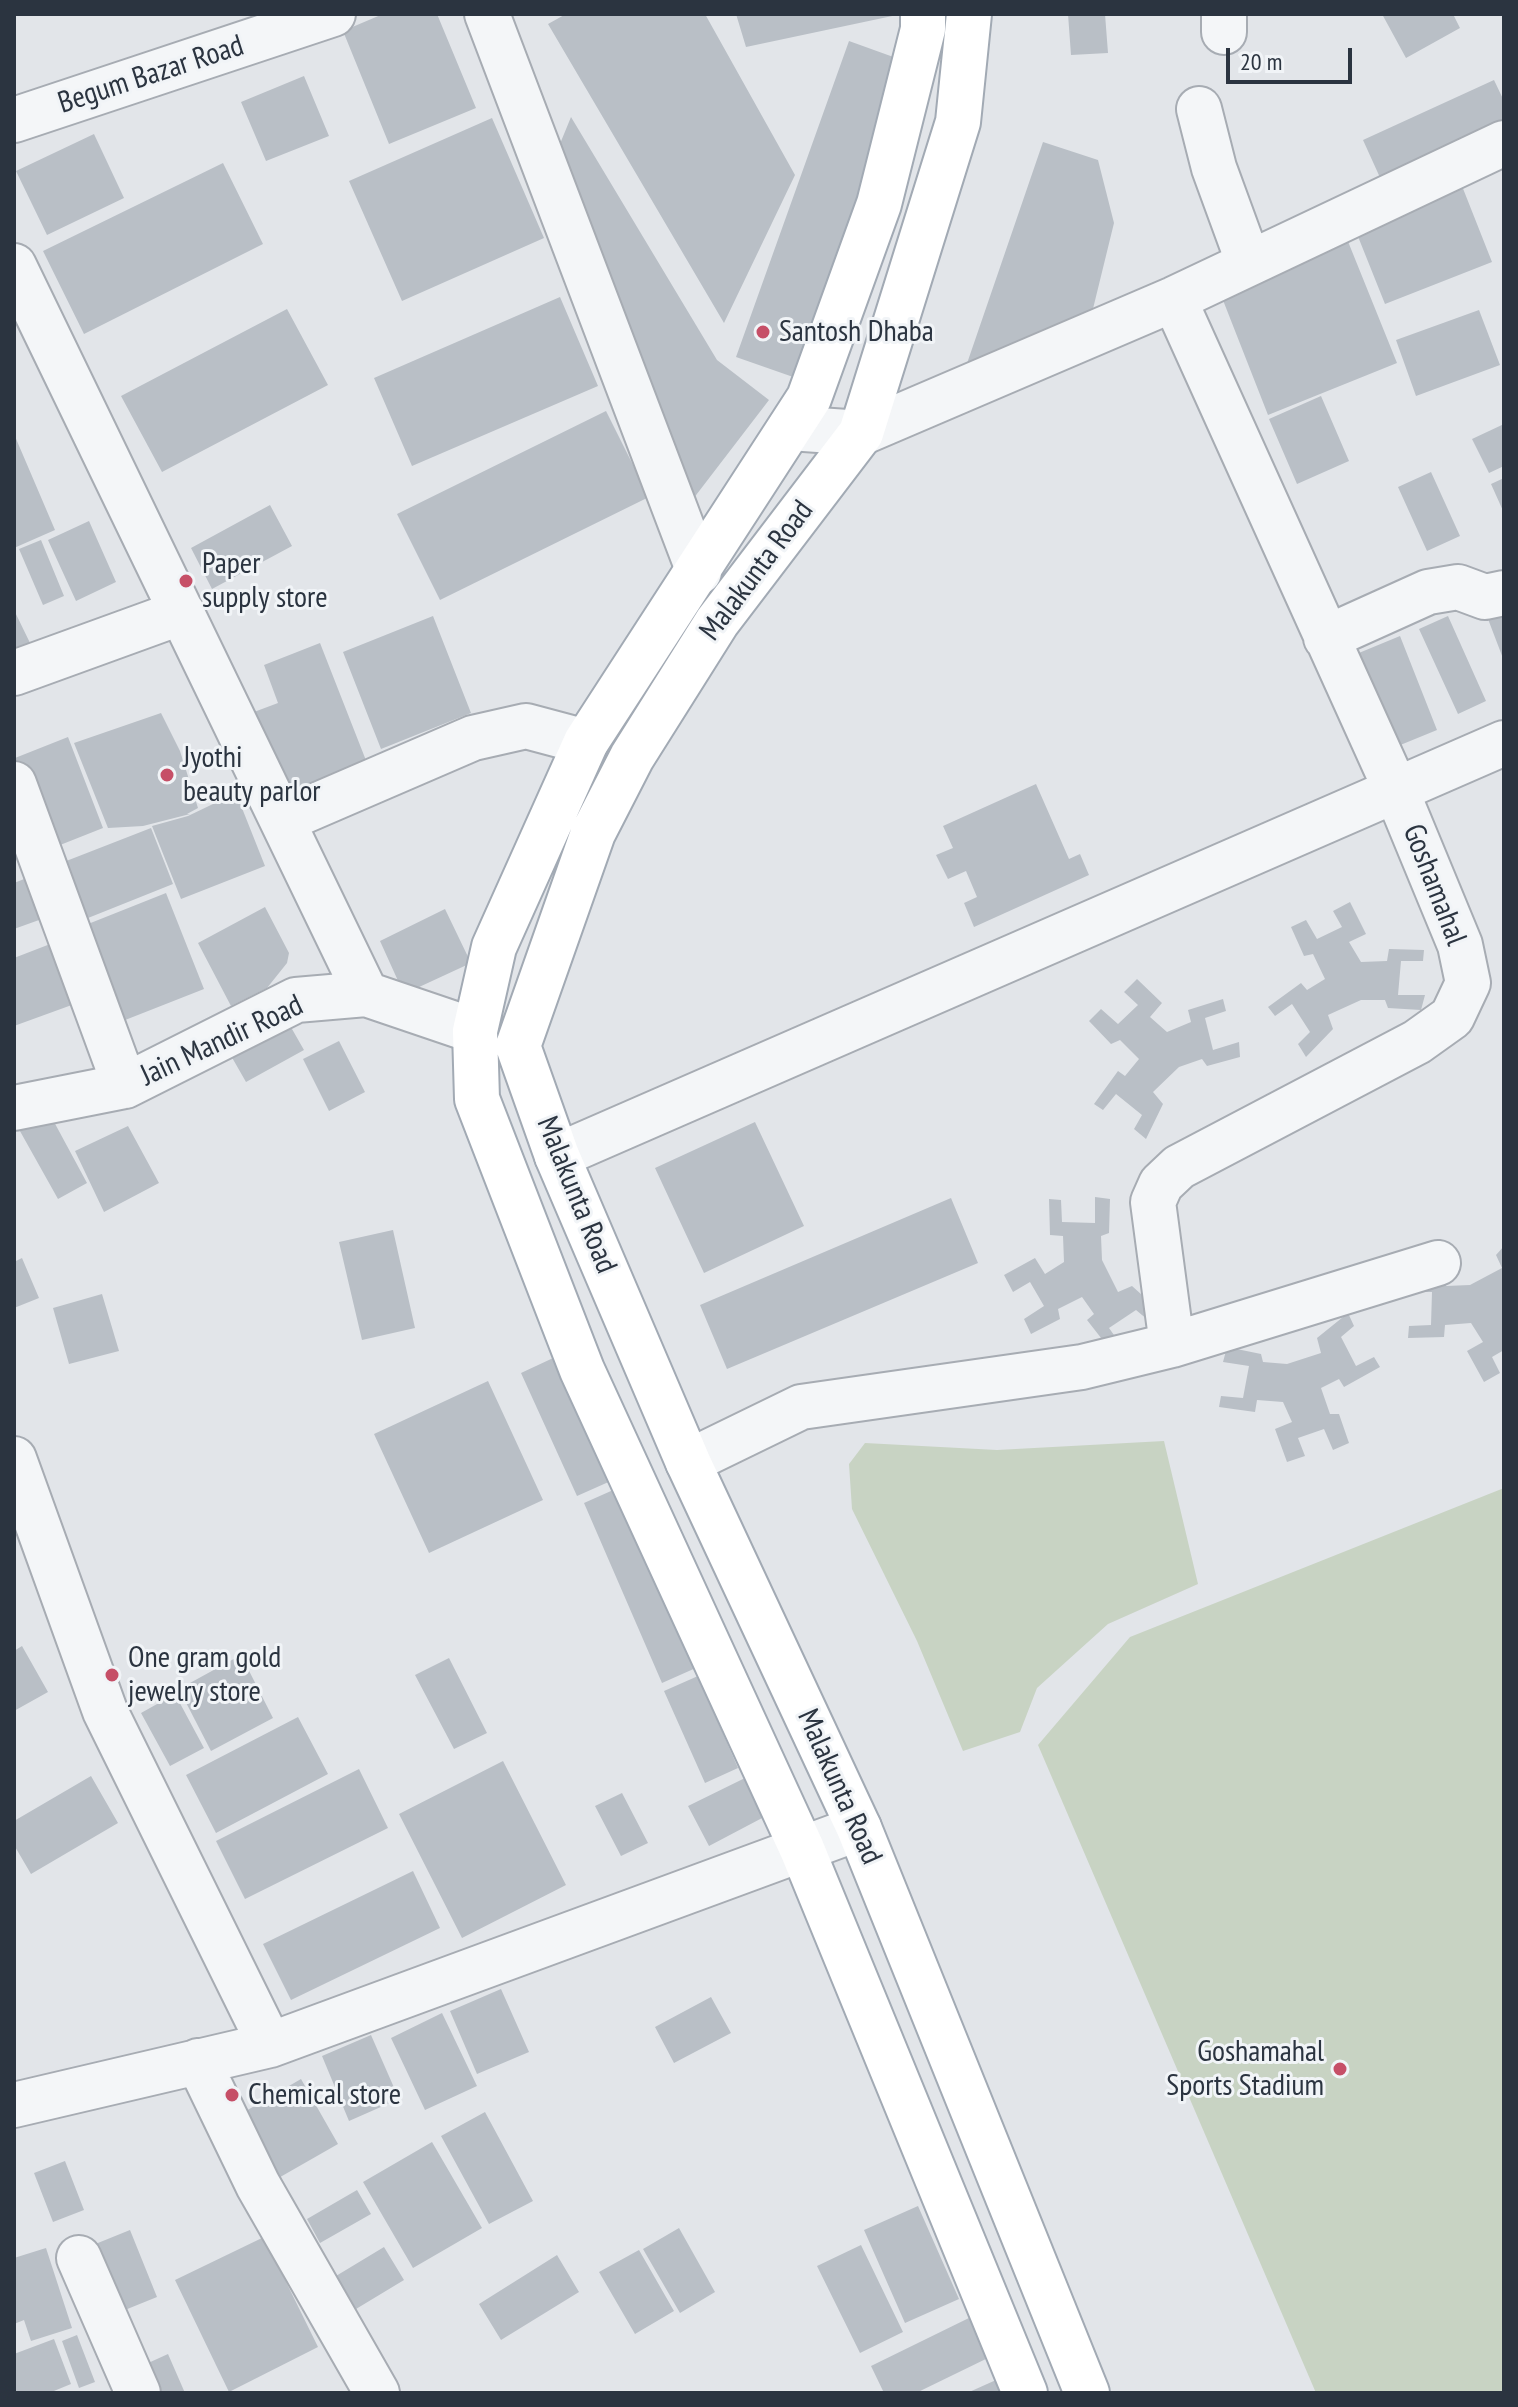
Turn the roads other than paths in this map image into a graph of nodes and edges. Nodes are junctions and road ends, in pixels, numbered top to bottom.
1 (333, 14) edge
2 (487, 14) edge
3 (923, 14) edge
4 (969, 14) edge
5 (1199, 109) dead end
6 (14, 120) edge
7 (1504, 143) edge
8 (1248, 261) junction
9 (14, 266) edge
10 (1174, 299) junction
11 (790, 428) junction
12 (861, 433) junction
13 (699, 572) junction
14 (1504, 593) edge
15 (182, 612) junction
16 (1326, 638) junction
17 (14, 673) edge
18 (586, 742) junction
19 (1504, 743) edge
20 (14, 784) edge
21 (1396, 790) junction
22 (553, 815) junction
23 (283, 820) junction
24 (593, 833) junction
25 (366, 994) junction
26 (475, 1031) junction
27 (125, 1086) junction
28 (14, 1108) edge
29 (557, 1156) junction
30 (1438, 1263) dead end
31 (1172, 1345) junction
32 (14, 1459) edge
33 (688, 1462) junction
34 (859, 1828) junction
35 (802, 1849) junction
36 (270, 2045) junction
37 (198, 2061) junction
38 (14, 2105) edge
39 (79, 2258) dead end
40 (138, 2393) edge
41 (377, 2393) edge
42 (1025, 2393) edge
43 (1087, 2393) edge

1 - 6 street, Begum Bazar Road
2 - 13 street
3 - 11 main road
4 - 12 main road, Malakunta Road
5 - 8 street
7 - 8 street
8 - 10 street
9 - 15 street
10 - 12 street
10 - 16 street, Goshamahal
11 - 12 street
11 - 13 main road
12 - 24 main road, Malakunta Road
13 - 18 main road
14 - 16 street
15 - 17 street
15 - 23 street
16 - 21 street, Goshamahal
18 - 22 main road
18 - 23 street
19 - 21 street
20 - 27 street
21 - 29 street
21 - 31 street, Goshamahal
22 - 24 main road
22 - 26 main road
23 - 25 street
24 - 29 main road, Malakunta Road
25 - 26 street, Jain Mandir Road
25 - 27 street, Jain Mandir Road
26 - 35 main road
27 - 28 street, Jain Mandir Road
29 - 33 main road, Malakunta Road
30 - 31 street
31 - 33 street
32 - 36 street
33 - 34 main road, Malakunta Road
34 - 35 street
34 - 43 main road, Malakunta Road
35 - 36 street
35 - 42 main road
36 - 37 street
37 - 38 street
37 - 41 street
39 - 40 street

